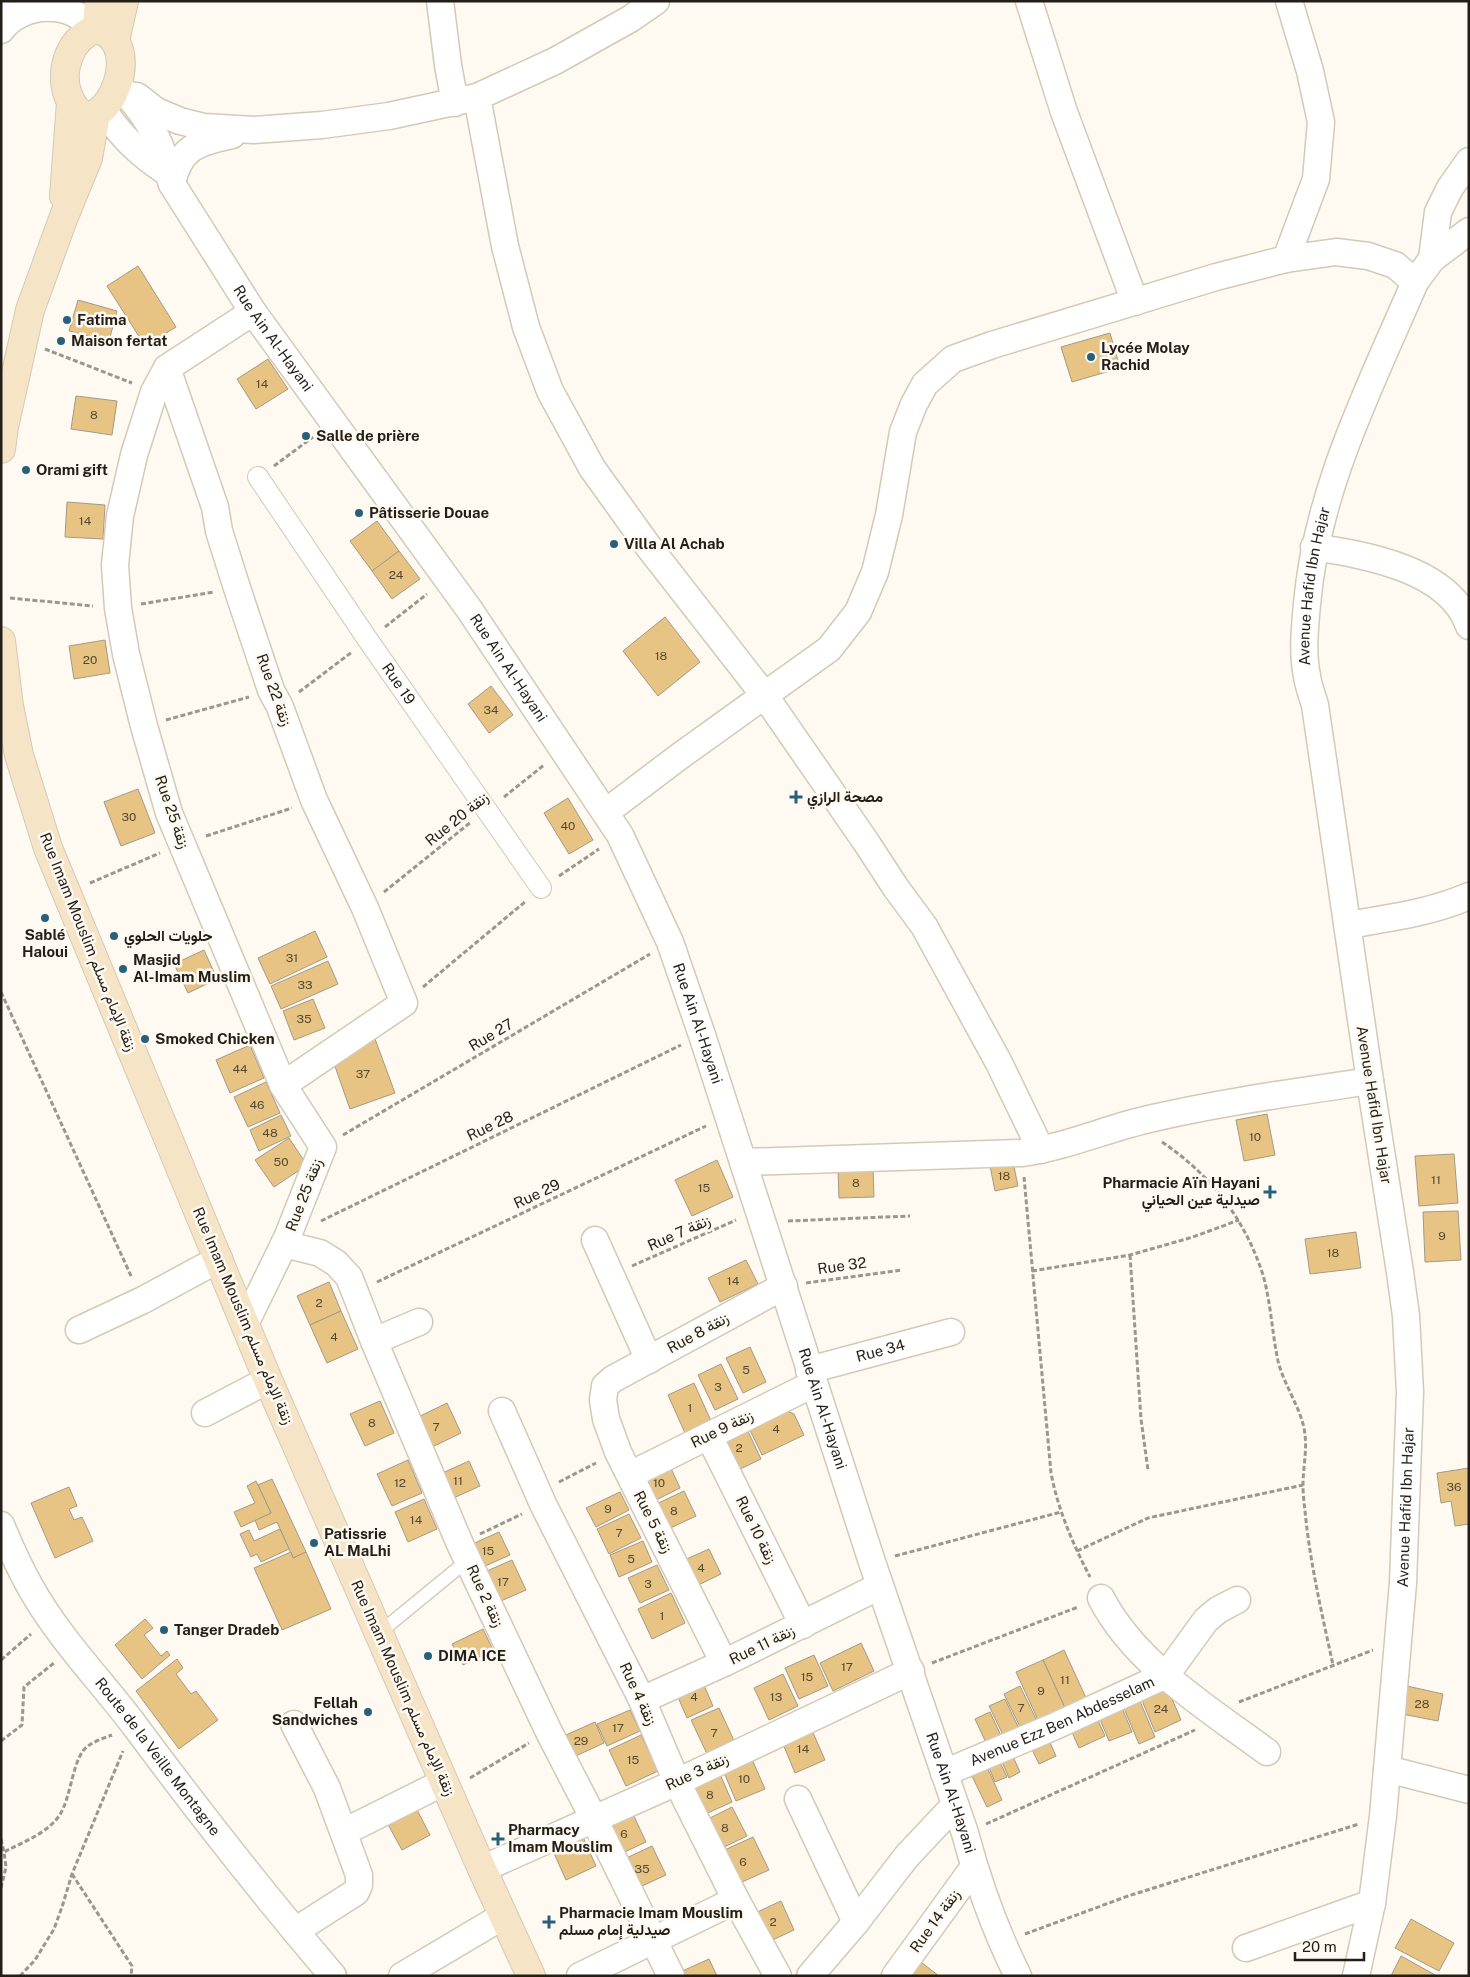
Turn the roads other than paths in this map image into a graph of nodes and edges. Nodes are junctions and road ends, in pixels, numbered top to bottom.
1 (124, 1) edge
2 (440, 1) edge
3 (656, 1) edge
4 (1029, 1) edge
5 (1289, 1) edge
6 (84, 22) edge
7 (1, 30) edge
8 (119, 80) junction
9 (466, 100) junction
10 (71, 102) junction
11 (99, 111) junction
12 (254, 130) junction
13 (1469, 161) edge
14 (170, 178) junction
15 (62, 219) junction
16 (1469, 231) edge
17 (1286, 259) junction
18 (1432, 259) junction
19 (1415, 282) junction
20 (1135, 302) junction
21 (253, 312) junction
22 (168, 368) junction
23 (1, 449) edge
24 (258, 477) dead end
25 (1314, 547) junction
26 (1468, 618) edge
27 (1, 641) edge
28 (765, 696) junction
29 (606, 812) junction
30 (541, 888) road end
31 (1469, 896) edge
32 (1348, 924) junction
33 (1370, 1081) junction
34 (283, 1085) junction
35 (1031, 1151) junction
36 (744, 1162) junction
37 (595, 1240) dead end
38 (285, 1241) junction
39 (219, 1259) junction
40 (784, 1286) junction
41 (420, 1322) dead end
42 (244, 1324) junction
43 (79, 1330) dead end
44 (951, 1332) dead end
45 (374, 1341) junction
46 (649, 1360) junction
47 (811, 1377) junction
48 (613, 1379) joint
49 (268, 1380) junction
50 (502, 1411) dead end
51 (205, 1412) dead end
52 (709, 1436) junction
53 (630, 1475) junction
54 (1, 1525) edge
55 (464, 1552) junction
56 (876, 1574) junction
57 (1101, 1598) road end
58 (1238, 1600) dead end
59 (803, 1625) junction
60 (379, 1633) junction
61 (724, 1664) junction
62 (911, 1671) junction
63 (1166, 1675) junction
64 (642, 1700) junction
65 (294, 1724) dead end
66 (1267, 1752) dead end
67 (1387, 1769) junction
68 (944, 1773) junction
69 (454, 1782) junction
70 (677, 1782) junction
71 (1469, 1790) edge
72 (798, 1799) dead end
73 (955, 1806) junction
74 (594, 1819) junction
75 (344, 1832) junction
76 (974, 1867) junction
77 (482, 1870) junction
78 (736, 1900) junction
79 (1372, 1903) junction
80 (503, 1916) junction
81 (856, 1922) junction
82 (295, 1931) junction
83 (654, 1938) junction
84 (1246, 1948) dead end
85 (333, 1976) edge
86 (402, 1976) edge
87 (530, 1976) edge
88 (580, 1976) edge
89 (672, 1976) edge
90 (778, 1976) edge
91 (810, 1976) edge
92 (895, 1976) edge
93 (1018, 1976) edge
94 (1356, 1976) edge

1 - 6 main road
2 - 9 street
3 - 9 street
4 - 20 street
5 - 17 street
6 - 7 street
6 - 8 main road
6 - 10 main road
8 - 11 main road
8 - 12 street
8 - 14 street, Rue Ain Al-Hayani
9 - 12 street
9 - 28 street
10 - 11 main road
10 - 15 main road
11 - 14 street, Rue Ain Al-Hayani
11 - 15 main road
12 - 14 street
13 - 18 street
14 - 21 street, Rue Ain Al-Hayani
15 - 23 main road
16 - 18 street
17 - 19 street
17 - 20 street
18 - 19 street, Avenue Hafid Ibn Hajar
19 - 25 street, Avenue Hafid Ibn Hajar
20 - 28 street
21 - 22 street, Rue 25 زنقة
21 - 29 street, Rue Ain Al-Hayani
22 - 34 street, Rue 25 زنقة
22 - 34 street, Rue 22 زنقة
24 - 30 street, Rue 19
25 - 26 street
25 - 32 street, Avenue Hafid Ibn Hajar
27 - 39 main road, Rue Imam Mouslim زنقة الإمام مسلم
28 - 29 street
28 - 35 street
29 - 36 street, Rue Ain Al-Hayani
31 - 32 street
32 - 33 street, Avenue Hafid Ibn Hajar
33 - 35 street
33 - 67 street, Avenue Hafid Ibn Hajar
34 - 38 street, Rue 25 زنقة
35 - 36 street
36 - 40 street, Rue Ain Al-Hayani
37 - 46 street
38 - 42 street, Rue 25 زنقة
38 - 45 street, Rue 2 زنقة
39 - 42 main road, Rue Imam Mouslim زنقة الإمام مسلم
39 - 43 street
40 - 46 street, Rue 8 زنقة
40 - 47 street, Rue Ain Al-Hayani
41 - 45 street
42 - 49 main road, Rue Imam Mouslim زنقة الإمام مسلم
44 - 47 street, Rue 34
45 - 55 street, Rue 2 زنقة
46 - 48 street, Rue 8 زنقة
47 - 52 street, Rue 9 زنقة
47 - 56 street, Rue Ain Al-Hayani
48 - 53 street, Rue 5 زنقة
49 - 51 street
49 - 60 main road, Rue Imam Mouslim زنقة الإمام مسلم
50 - 64 street, Rue 4 زنقة
52 - 53 street, Rue 9 زنقة
52 - 59 street, Rue 10 زنقة
53 - 61 street, Rue 5 زنقة
54 - 82 street, Route de la Veille Montagne
55 - 60 lane
55 - 74 street, Rue 2 زنقة
56 - 59 street, Rue 11 زنقة
56 - 62 street, Rue Ain Al-Hayani
57 - 63 street
58 - 63 street, Avenue Ezz Ben Abdesselam
59 - 61 street, Rue 11 زنقة
60 - 69 main road, Rue Imam Mouslim زنقة الإمام مسلم
61 - 64 street, Rue 11 زنقة
62 - 68 street, Rue Ain Al-Hayani
62 - 70 street, Rue 3 زنقة
63 - 66 street
63 - 68 street, Avenue Ezz Ben Abdesselam
64 - 70 street, Rue 4 زنقة
65 - 75 street
67 - 71 street
67 - 79 street, Avenue Hafid Ibn Hajar
68 - 73 street, Rue Ain Al-Hayani
69 - 75 street
69 - 77 main road, Rue Imam Mouslim زنقة الإمام مسلم
70 - 74 street, Rue 3 زنقة
70 - 78 street, Rue 4 زنقة
72 - 81 street
73 - 76 street, Rue Ain Al-Hayani
73 - 81 street
74 - 77 street, Rue 3 زنقة
74 - 83 street, Rue 2 زنقة
75 - 82 street
76 - 92 street, Rue 14 زنقة
76 - 93 street, Rue Ain Al-Hayani
77 - 80 main road, Rue Imam Mouslim زنقة الإمام مسلم
78 - 83 street
78 - 90 street, Rue 4 زنقة
79 - 84 street
79 - 94 street, Avenue Hafid Ibn Hajar
80 - 86 street
80 - 87 main road, Rue Imam Mouslim زنقة الإمام مسلم
81 - 91 street
82 - 85 street, Route de la Veille Montagne
83 - 88 street
83 - 89 street, Rue 2 زنقة

